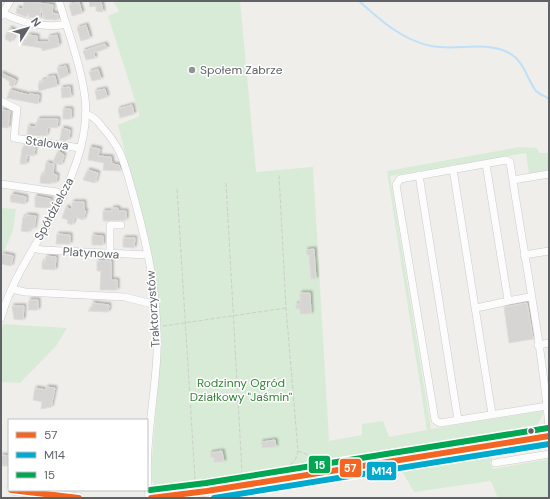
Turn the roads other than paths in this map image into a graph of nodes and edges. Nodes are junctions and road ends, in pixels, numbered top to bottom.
1 (10, 1) edge
2 (59, 1) edge
3 (2, 14) edge
4 (66, 24) junction
5 (1, 101) edge
6 (86, 114) junction
7 (80, 148) junction
8 (486, 164) junction
9 (452, 169) junction
10 (549, 174) edge
11 (419, 175) junction
12 (513, 180) junction
13 (1, 184) edge
14 (64, 194) junction
15 (121, 225) dead end
16 (34, 248) junction
17 (549, 250) edge
18 (110, 254) junction
19 (524, 255) junction
20 (148, 256) junction
21 (12, 289) junction
22 (531, 297) junction
23 (508, 300) junction
24 (156, 305) junction
25 (475, 308) junction
26 (1, 318) edge
27 (549, 343) edge
28 (538, 345) junction
29 (547, 406) junction
30 (492, 414) junction
31 (458, 420) junction
32 (549, 427) edge
33 (549, 436) edge
34 (549, 454) edge
35 (495, 463) dead end
36 (18, 491) edge
37 (78, 498) edge
38 (150, 498) edge

1 - 3 street
2 - 4 street, Spółdzielcza
3 - 4 street
4 - 6 street, Spółdzielcza
5 - 7 street, Stalowa
6 - 7 street, Spółdzielcza
6 - 20 street, Traktorzystów
7 - 14 street, Spółdzielcza
8 - 9 street
8 - 12 street
8 - 23 street
9 - 11 street
9 - 25 street
10 - 12 street
11 - 31 street
11 - 31 street
12 - 19 street
13 - 14 street
14 - 16 street, Spółdzielcza
15 - 18 street
16 - 18 street, Platynowa
16 - 21 street, Spółdzielcza
17 - 19 street
18 - 20 street, Platynowa
19 - 22 street
20 - 24 street, Traktorzystów
21 - 24 street
21 - 26 street, Spółdzielcza
22 - 23 street
22 - 28 street
23 - 25 street
24 - 38 street, Traktorzystów
25 - 30 street
27 - 28 street
28 - 29 street
29 - 30 street
29 - 32 street
30 - 31 street
33 - 38 main road
34 - 35 street
36 - 37 main road

